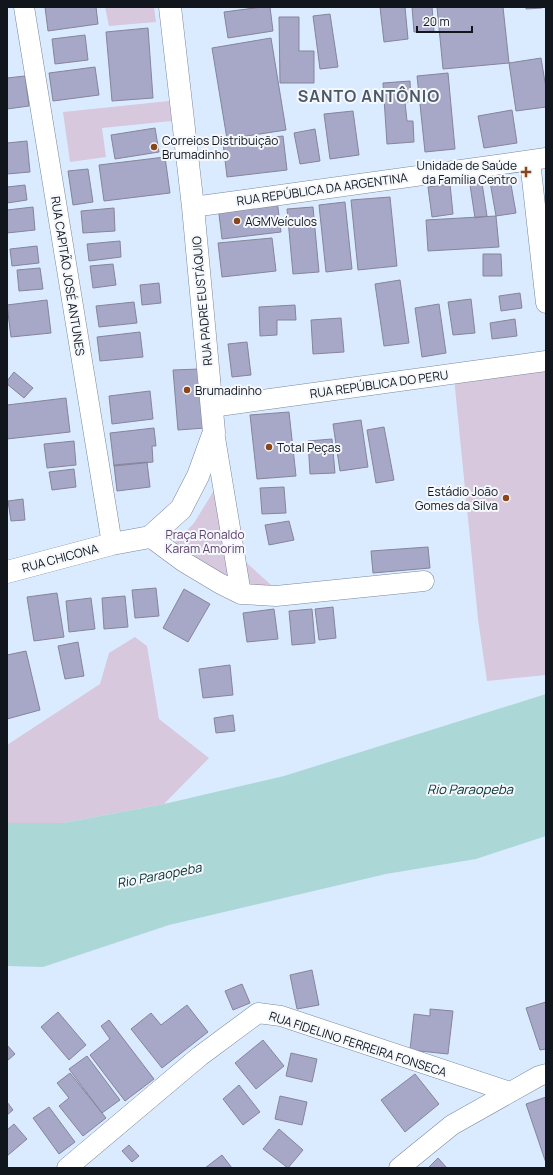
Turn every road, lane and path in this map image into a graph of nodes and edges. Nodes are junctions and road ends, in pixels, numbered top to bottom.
1 (24, 7) edge
2 (170, 7) edge
3 (538, 159) edge
4 (193, 207) junction
5 (546, 303) edge
6 (546, 360) edge
7 (212, 407) junction
8 (214, 432) junction
9 (150, 537) junction
10 (112, 544) junction
11 (7, 572) edge
12 (424, 581) dead end
13 (242, 594) junction
14 (546, 1074) edge
15 (510, 1092) junction
16 (67, 1168) edge
17 (399, 1168) edge

1 - 10 street, RUA CAPITÃO JOSÉ ANTUNES
2 - 4 main road, RUA PADRE EUSTÁQUIO
3 - 4 street, RUA REPÚBLICA DA ARGENTINA
3 - 5 street
4 - 7 main road, RUA PADRE EUSTÁQUIO
6 - 7 street, RUA REPÚBLICA DO PERU
7 - 8 main road, RUA PADRE EUSTÁQUIO
8 - 9 main road, RUA PADRE EUSTÁQUIO
8 - 13 street
9 - 10 main road
9 - 13 street
10 - 11 main road, RUA CHICONA
12 - 13 street
14 - 15 street
15 - 16 street, RUA FIDELINO FERREIRA FONSECA
15 - 17 street

